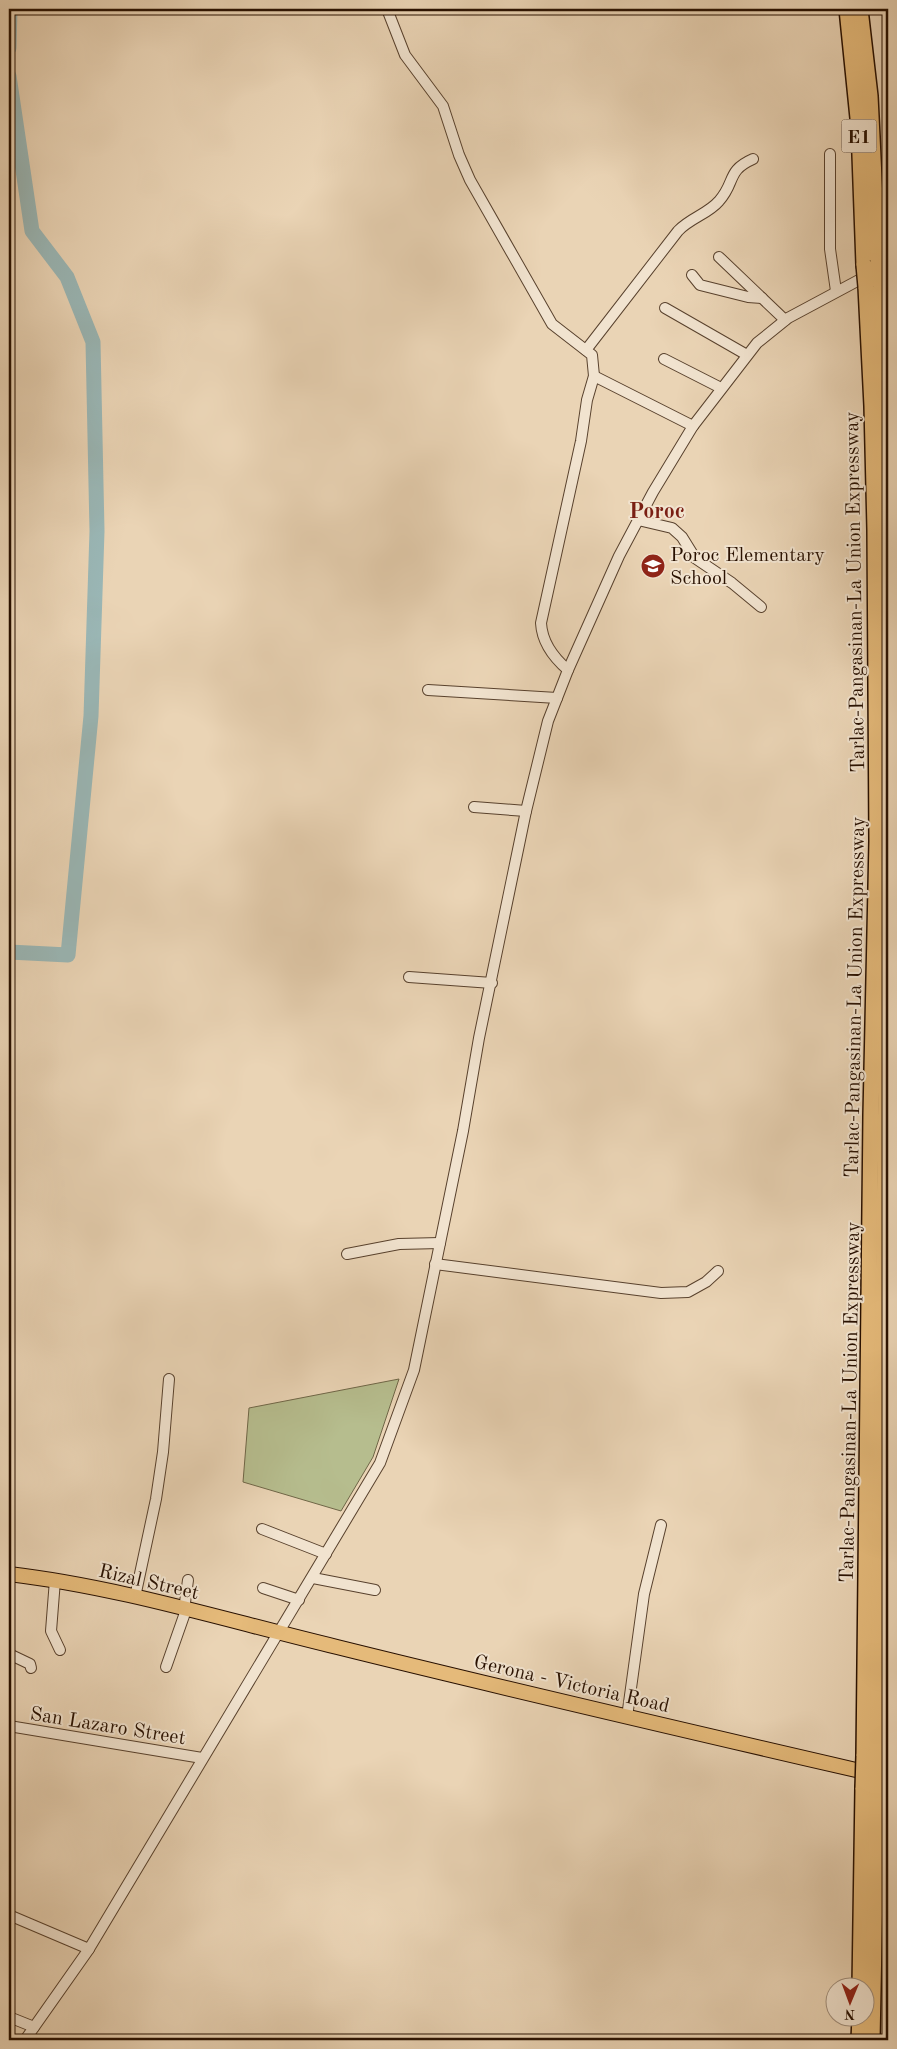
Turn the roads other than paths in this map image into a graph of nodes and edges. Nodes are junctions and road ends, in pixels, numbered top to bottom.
1 (387, 9) edge
2 (847, 9) edge
3 (860, 9) edge
4 (830, 154) dead end
5 (753, 159) dead end
6 (719, 257) dead end
7 (871, 262) junction
8 (692, 275) dead end
9 (868, 283) junction
10 (836, 291) junction
11 (762, 298) junction
12 (665, 308) dead end
13 (785, 320) junction
14 (586, 350) junction
15 (746, 355) junction
16 (664, 359) dead end
17 (594, 376) junction
18 (721, 388) junction
19 (693, 426) junction
20 (888, 508) edge
21 (638, 520) junction
22 (761, 607) dead end
23 (568, 670) junction
24 (428, 690) dead end
25 (556, 698) junction
26 (474, 807) dead end
27 (526, 810) junction
28 (888, 927) edge
29 (409, 977) dead end
30 (492, 983) junction
31 (440, 1243) junction
32 (347, 1254) dead end
33 (435, 1264) junction
34 (718, 1272) dead end
35 (169, 1379) dead end
36 (662, 1525) dead end
37 (262, 1529) dead end
38 (326, 1554) junction
39 (9, 1574) edge
40 (313, 1578) junction
41 (55, 1580) junction
42 (188, 1580) dead end
43 (263, 1588) dead end
44 (374, 1590) dead end
45 (135, 1597) junction
46 (299, 1600) junction
47 (185, 1610) junction
48 (279, 1633) junction
49 (60, 1650) dead end
50 (9, 1654) edge
51 (31, 1668) dead end
52 (166, 1668) dead end
53 (627, 1717) junction
54 (9, 1726) edge
55 (871, 1757) junction
56 (202, 1758) junction
57 (856, 1770) dead end
58 (870, 1789) junction
59 (9, 1915) edge
60 (90, 1949) junction
61 (861, 1976) edge
62 (9, 2017) edge
63 (860, 2026) edge
64 (34, 2027) junction
65 (25, 2040) edge
66 (859, 2040) edge
67 (872, 2040) edge

1 - 14 street
2 - 7 highway, Tarlac-Pangasinan-La Union Expressway / E1
3 - 7 highway, Tarlac-Pangasinan-La Union Expressway / E1
4 - 10 street
5 - 14 street
6 - 11 street
7 - 9 highway, Tarlac-Pangasinan-La Union Expressway / E1, bridge
8 - 11 street
9 - 10 street
9 - 20 highway, Tarlac-Pangasinan-La Union Expressway / E1
9 - 55 highway, Tarlac-Pangasinan-La Union Expressway / E1
10 - 13 street
11 - 13 street
12 - 15 street
13 - 15 street
14 - 17 street
15 - 18 street
16 - 18 street
17 - 19 street
17 - 23 street
18 - 19 street
19 - 21 street
21 - 22 street
21 - 23 street
23 - 25 street
24 - 25 street
25 - 27 street
26 - 27 street
27 - 30 street
28 - 55 highway, Tarlac-Pangasinan-La Union Expressway / E1
29 - 30 street
30 - 31 street
31 - 32 street
31 - 33 street
33 - 34 street
33 - 38 street
35 - 45 street
36 - 53 street
37 - 38 street
38 - 40 street
39 - 41 main road, Rizal Street
40 - 44 street
40 - 46 street
41 - 45 main road, Rizal Street
41 - 49 street
42 - 47 street
43 - 46 street
45 - 47 main road, Rizal Street
46 - 48 street
47 - 48 main road, Rizal Street
47 - 52 street
48 - 53 main road, Gerona - Victoria Road
48 - 56 street
50 - 51 street
53 - 57 main road, Gerona - Victoria Road
54 - 56 street, San Lazaro Street
55 - 58 highway, Tarlac-Pangasinan-La Union Expressway / E1, bridge
56 - 60 street
58 - 61 highway, Tarlac-Pangasinan-La Union Expressway / E1
58 - 67 highway, Tarlac-Pangasinan-La Union Expressway / E1
59 - 60 street
60 - 64 street
62 - 64 street
63 - 66 highway
64 - 65 street

